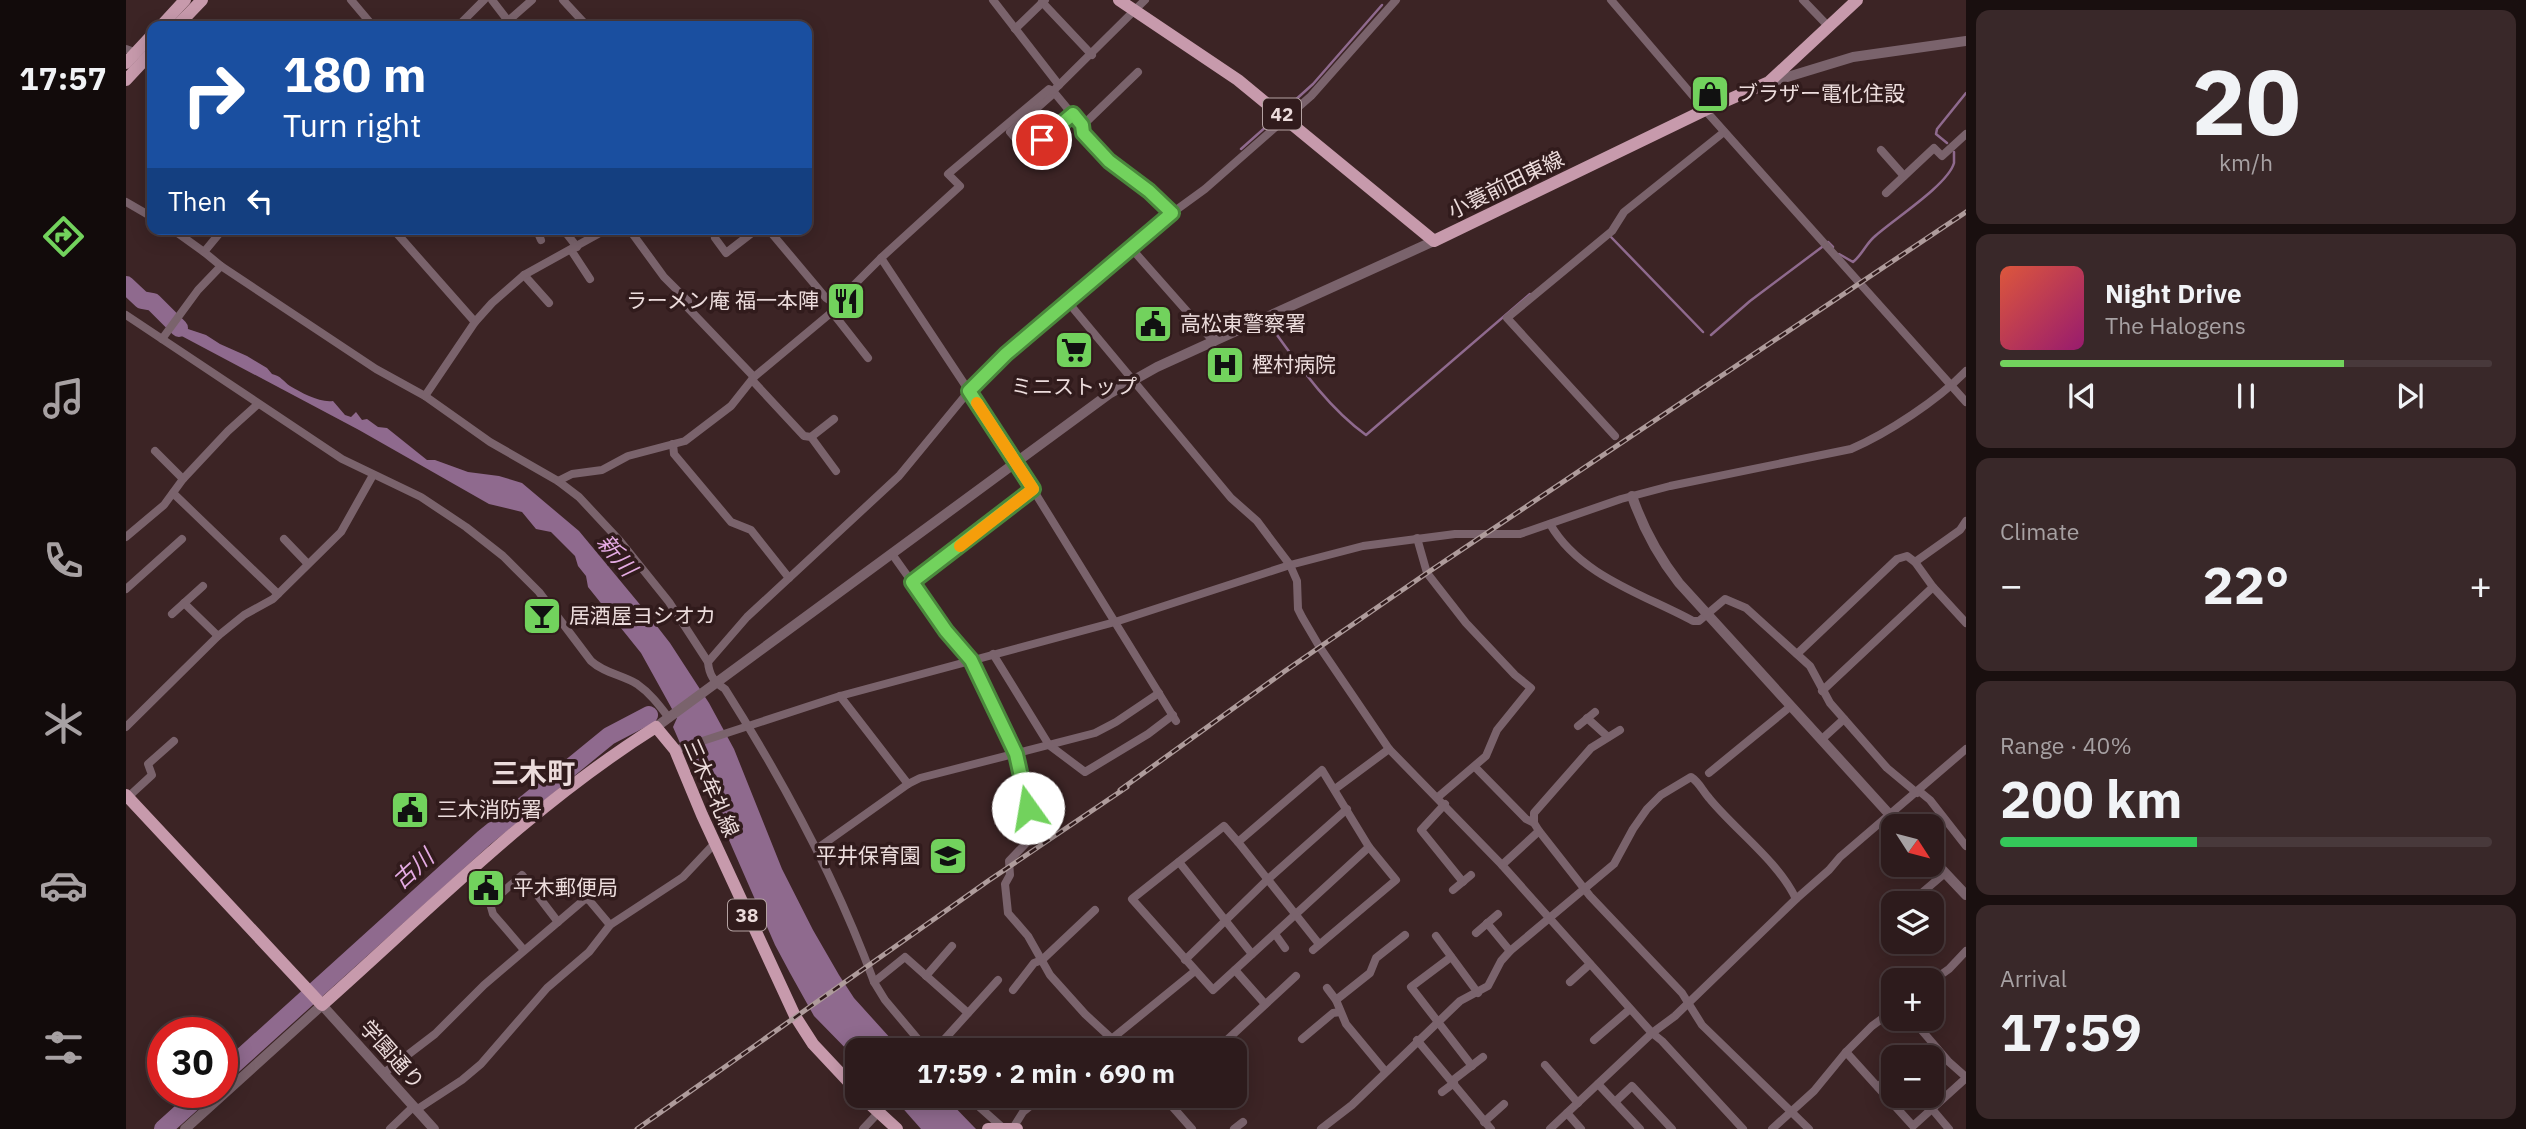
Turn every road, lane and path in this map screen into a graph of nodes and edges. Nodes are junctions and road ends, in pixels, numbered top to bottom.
1 (186, 0) edge
2 (202, 0) edge
3 (351, 0) edge
4 (484, 0) edge
5 (492, 0) edge
6 (532, 0) edge
7 (563, 0) edge
8 (993, 0) edge
9 (1119, 0) edge
10 (1145, 0) edge
11 (1396, 0) edge
12 (1611, 0) edge
13 (1803, 0) edge
14 (1857, 0) edge
15 (1044, 1) edge
16 (1136, 10) junction
17 (166, 21) edge
18 (182, 21) edge
19 (369, 21) edge
20 (463, 21) edge
21 (508, 21) edge
22 (512, 21) edge
23 (582, 21) edge
24 (1828, 26) junction
25 (1015, 29) junction
26 (1964, 43) edge
27 (143, 54) edge
28 (1092, 55) junction
29 (126, 63) edge
30 (1138, 72) dead end
31 (126, 80) edge
32 (1769, 82) junction
33 (1055, 90) junction
34 (1705, 110) junction
35 (1073, 114) junction
36 (1287, 118) junction
37 (1082, 125) junction
38 (1724, 132) junction
39 (1966, 134) edge
40 (1881, 150) dead end
41 (1027, 153) junction
42 (1037, 164) dead end
43 (1905, 176) junction
44 (1886, 193) dead end
45 (126, 202) edge
46 (1172, 213) junction
47 (147, 214) edge
48 (183, 235) edge
49 (218, 235) edge
50 (398, 235) edge
51 (539, 235) edge
52 (566, 235) edge
53 (597, 235) edge
54 (633, 235) edge
55 (749, 235) edge
56 (773, 235) edge
57 (715, 238) dead end
58 (541, 240) dead end
59 (1434, 241) junction
60 (574, 248) junction
61 (1131, 248) junction
62 (204, 252) junction
63 (881, 258) junction
64 (221, 265) junction
65 (524, 275) junction
66 (590, 279) dead end
67 (1067, 301) junction
68 (549, 303) dead end
69 (834, 308) junction
70 (126, 315) edge
71 (134, 320) junction
72 (475, 322) junction
73 (126, 327) edge
74 (162, 339) junction
75 (1214, 342) junction
76 (869, 358) dead end
77 (1966, 371) edge
78 (753, 378) junction
79 (1134, 380) junction
80 (1950, 385) junction
81 (969, 391) junction
82 (425, 396) junction
83 (1966, 402) edge
84 (258, 404) junction
85 (834, 419) dead end
86 (1615, 436) dead end
87 (811, 437) junction
88 (673, 444) junction
89 (155, 451) dead end
90 (1016, 462) junction
91 (836, 471) dead end
92 (373, 475) junction
93 (183, 480) junction
94 (558, 481) junction
95 (1033, 489) junction
96 (173, 493) junction
97 (1632, 496) junction
98 (1966, 521) edge
99 (1550, 524) junction
100 (126, 537) edge
101 (1417, 538) junction
102 (182, 539) dead end
103 (284, 539) dead end
104 (892, 554) junction
105 (1915, 562) junction
106 (307, 564) junction
107 (1290, 565) junction
108 (789, 578) junction
109 (912, 582) junction
110 (203, 586) dead end
111 (1933, 587) junction
112 (126, 589) edge
113 (278, 594) junction
114 (184, 603) junction
115 (172, 614) dead end
116 (1708, 614) junction
117 (1115, 622) junction
118 (1966, 623) edge
119 (218, 636) junction
120 (993, 654) junction
121 (1797, 654) junction
122 (971, 660) junction
123 (708, 662) junction
124 (716, 683) junction
125 (1822, 691) junction
126 (1159, 693) junction
127 (840, 696) junction
128 (1791, 706) junction
129 (1844, 719) junction
130 (665, 720) junction
131 (748, 726) junction
132 (1578, 726) dead end
133 (126, 727) edge
134 (1620, 730) dead end
135 (1608, 737) junction
136 (1821, 740) junction
137 (174, 741) dead end
138 (1049, 745) junction
139 (678, 749) junction
140 (1389, 749) junction
141 (1966, 749) edge
142 (1016, 754) junction
143 (1475, 767) junction
144 (1709, 773) dead end
145 (908, 784) junction
146 (1335, 789) junction
147 (1918, 792) junction
148 (127, 796) edge
149 (1441, 801) junction
150 (1347, 809) junction
151 (1889, 814) edge
152 (1893, 814) edge
153 (1534, 823) junction
154 (1881, 824) edge
155 (1966, 830) edge
156 (1539, 831) junction
157 (1958, 836) junction
158 (1238, 842) junction
159 (715, 843) junction
160 (1966, 846) edge
161 (1369, 847) junction
162 (818, 848) junction
163 (1179, 862) junction
164 (1502, 865) junction
165 (1945, 873) joint
166 (1471, 875) dead end
167 (1267, 880) junction
168 (1463, 882) junction
169 (1585, 889) junction
170 (1453, 890) dead end
171 (1924, 891) edge
172 (1966, 895) edge
173 (1796, 899) junction
174 (1095, 910) dead end
175 (1498, 914) dead end
176 (1295, 915) junction
177 (1550, 918) junction
178 (1226, 920) junction
179 (558, 922) junction
180 (1487, 923) junction
181 (610, 925) junction
182 (1476, 933) dead end
183 (1275, 934) junction
184 (1405, 935) dead end
185 (1436, 936) dead end
186 (952, 946) dead end
187 (1285, 948) dead end
188 (524, 950) junction
189 (1510, 951) junction
190 (1252, 954) junction
191 (1964, 956) edge
192 (1451, 957) junction
193 (1042, 960) junction
194 (1185, 960) junction
195 (1590, 964) junction
196 (1235, 970) junction
197 (1195, 971) junction
198 (1944, 972) edge
199 (926, 976) junction
200 (1296, 976) dead end
201 (998, 980) dead end
202 (874, 982) junction
203 (1570, 982) dead end
204 (1327, 988) dead end
205 (1013, 990) dead end
206 (1478, 993) junction
207 (1336, 1000) junction
208 (1688, 1003) junction
209 (1265, 1004) junction
210 (322, 1005) junction
211 (1630, 1009) junction
212 (1340, 1012) junction
213 (968, 1013) junction
214 (1881, 1019) edge
215 (1437, 1021) junction
216 (1923, 1031) edge
217 (1652, 1033) junction
218 (917, 1038) edge
219 (946, 1038) edge
220 (1112, 1038) joint
221 (1229, 1038) edge
222 (1302, 1039) dead end
223 (1417, 1040) junction
224 (1594, 1040) dead end
225 (1846, 1052) junction
226 (1483, 1057) dead end
227 (1545, 1065) dead end
228 (1472, 1066) junction
229 (1385, 1071) junction
230 (384, 1073) junction
231 (1966, 1077) edge
232 (845, 1078) edge
233 (1453, 1082) junction
234 (1598, 1084) junction
235 (1881, 1084) edge
236 (1878, 1087) junction
237 (1443, 1092) dead end
238 (1615, 1102) junction
239 (1578, 1103) junction
240 (1504, 1104) dead end
241 (873, 1108) edge
242 (984, 1108) edge
243 (1028, 1108) edge
244 (1174, 1108) edge
245 (415, 1109) junction
246 (1932, 1109) junction
247 (1793, 1111) junction
248 (878, 1113) junction
249 (1567, 1113) junction
250 (1243, 1122) dead end
251 (1485, 1123) edge
252 (1474, 1124) dead end
253 (1011, 1128) edge
254 (1324, 1128) edge
255 (185, 1129) edge
256 (390, 1129) edge
257 (434, 1129) edge
258 (863, 1129) edge
259 (897, 1129) edge
260 (988, 1129) edge
261 (1192, 1129) edge
262 (1234, 1129) edge
263 (1550, 1129) edge
264 (1581, 1129) edge
265 (1640, 1129) edge
266 (1672, 1129) edge
267 (1743, 1129) edge
268 (1772, 1129) edge
269 (1809, 1129) edge
270 (1950, 1129) edge

1 - 17 main road
2 - 18 main road
3 - 19 street
4 - 20 street
5 - 21 street
6 - 22 street
7 - 23 street
8 - 25 street
9 - 16 main road, 小蓑前田東線 / 42
10 - 16 street
11 - 36 street
12 - 34 street
13 - 24 street
14 - 24 main road, 小蓑前田東線
15 - 25 street
15 - 28 street
16 - 28 street
16 - 36 main road, 小蓑前田東線 / 42
24 - 32 main road, 小蓑前田東線
25 - 33 street
26 - 32 street
27 - 29 main road
27 - 31 main road
28 - 33 street
30 - 37 street
32 - 34 main road, 小蓑前田東線
33 - 35 street
33 - 41 street
33 - 63 street
34 - 38 street
34 - 59 main road, 小蓑前田東線
35 - 37 street
35 - 41 street
36 - 46 street
36 - 59 main road, 小蓑前田東線 / 42
37 - 46 street
38 - 80 street
38 - 86 street
39 - 43 street
40 - 43 street
41 - 42 street
43 - 44 street
45 - 47 street
46 - 61 street
48 - 62 street
49 - 62 street
50 - 72 street
51 - 58 street
52 - 60 street
53 - 60 street
54 - 78 street
55 - 57 street
56 - 69 street
59 - 75 street
60 - 65 street
60 - 66 street
61 - 67 street
61 - 75 street
62 - 64 street
63 - 69 street
63 - 81 street
64 - 74 street
64 - 82 street
65 - 68 street
65 - 72 street
67 - 79 street
67 - 81 street
69 - 76 street
69 - 78 street
70 - 71 street
71 - 73 street
71 - 74 street
72 - 82 street
74 - 84 street
75 - 79 street
77 - 80 street
78 - 87 street
78 - 88 street
79 - 90 street
79 - 107 street
80 - 83 street
80 - 97 street
81 - 90 street
81 - 108 street
82 - 94 street
84 - 92 street
84 - 93 street
85 - 87 street
87 - 91 street
88 - 94 street
88 - 108 street
89 - 93 street
90 - 95 street
90 - 104 street
92 - 106 street
92 - 130 street
93 - 96 street
94 - 123 street
95 - 109 street
95 - 117 street
96 - 100 street
96 - 113 street
97 - 99 street
97 - 116 street
98 - 105 street
99 - 101 street
99 - 116 street
101 - 107 street
101 - 143 street
102 - 112 street
103 - 106 street
104 - 109 street
104 - 124 street
105 - 111 street
105 - 121 street
106 - 113 street
107 - 117 street
107 - 140 street
108 - 123 street
109 - 122 street
110 - 114 street
111 - 118 street
111 - 125 street
113 - 119 street
114 - 115 street
114 - 119 street
116 - 121 street
116 - 128 street
117 - 120 street
117 - 126 street
119 - 133 street
120 - 122 street
120 - 138 street
121 - 125 street
122 - 127 street
122 - 142 street
123 - 124 street
124 - 130 street
124 - 131 street
125 - 129 street
126 - 138 street
126 - 138 street
127 - 131 street
127 - 145 street
128 - 136 street
128 - 144 street
129 - 136 street
129 - 147 street
130 - 139 main road, 三木牟礼線 / 38
130 - 210 main road, 三木牟礼線
131 - 139 street
131 - 162 street
132 - 135 street
134 - 135 street
135 - 153 street
136 - 151 street
137 - 148 street
138 - 142 street
139 - 159 main road, 三木牟礼線 / 38
140 - 146 street
140 - 149 street
141 - 147 street
142 - 145 street
142 - 193 street
143 - 149 street
143 - 153 street
145 - 162 street
146 - 150 street
146 - 158 street
147 - 152 street
147 - 157 street
148 - 210 main road
149 - 164 street
149 - 168 street
150 - 161 street
150 - 167 street
153 - 156 street
154 - 173 street
155 - 157 street
156 - 164 street
156 - 169 street
157 - 160 street
158 - 163 street
158 - 167 street
159 - 181 street
159 - 232 main road, 三木牟礼線 / 38
161 - 176 street
161 - 176 street
162 - 202 street
163 - 178 street
163 - 194 street
164 - 177 street
165 - 171 street
165 - 172 street
166 - 168 street
167 - 176 street
167 - 178 street
168 - 170 street
169 - 173 street
169 - 177 street
169 - 208 street
173 - 208 street
174 - 193 street
175 - 180 street
176 - 183 street
177 - 189 street
177 - 195 street
178 - 190 street
178 - 194 street
179 - 181 street
179 - 188 street
179 - 188 street
180 - 182 street
180 - 189 street
181 - 245 street
183 - 187 street
183 - 190 street
184 - 207 street
185 - 192 street
186 - 199 street
188 - 230 street
189 - 206 street
190 - 196 street
191 - 198 street
192 - 206 street
192 - 215 street
193 - 205 street
193 - 220 street
194 - 197 street
195 - 203 street
195 - 211 street
196 - 197 street
196 - 209 street
197 - 220 street
199 - 202 street
199 - 213 street
200 - 209 street
201 - 213 street
202 - 218 street
204 - 207 street
206 - 215 street
207 - 212 street
208 - 217 street
208 - 247 street
209 - 221 street
210 - 230 street, 学園通り
210 - 255 street
211 - 217 street
211 - 224 street
212 - 222 street
212 - 229 street
213 - 219 street
214 - 225 street
215 - 223 street
215 - 228 street
216 - 231 street
217 - 234 street
217 - 267 street
223 - 229 street
223 - 233 street
225 - 236 street
225 - 247 street
226 - 228 street
227 - 239 street
228 - 233 street
229 - 254 street
230 - 245 street, 学園通り
231 - 246 street
233 - 237 street
233 - 251 street
234 - 238 street
234 - 239 street
235 - 236 street
236 - 246 street
238 - 265 street
238 - 266 street
239 - 249 street
240 - 251 street
241 - 248 main road
242 - 253 street
243 - 253 street
244 - 261 street
245 - 256 street
245 - 257 street, 学園通り
246 - 270 street
247 - 268 street
247 - 269 street
248 - 258 street
248 - 259 main road
249 - 263 street
249 - 264 street
250 - 262 street
251 - 252 street
253 - 260 main road

